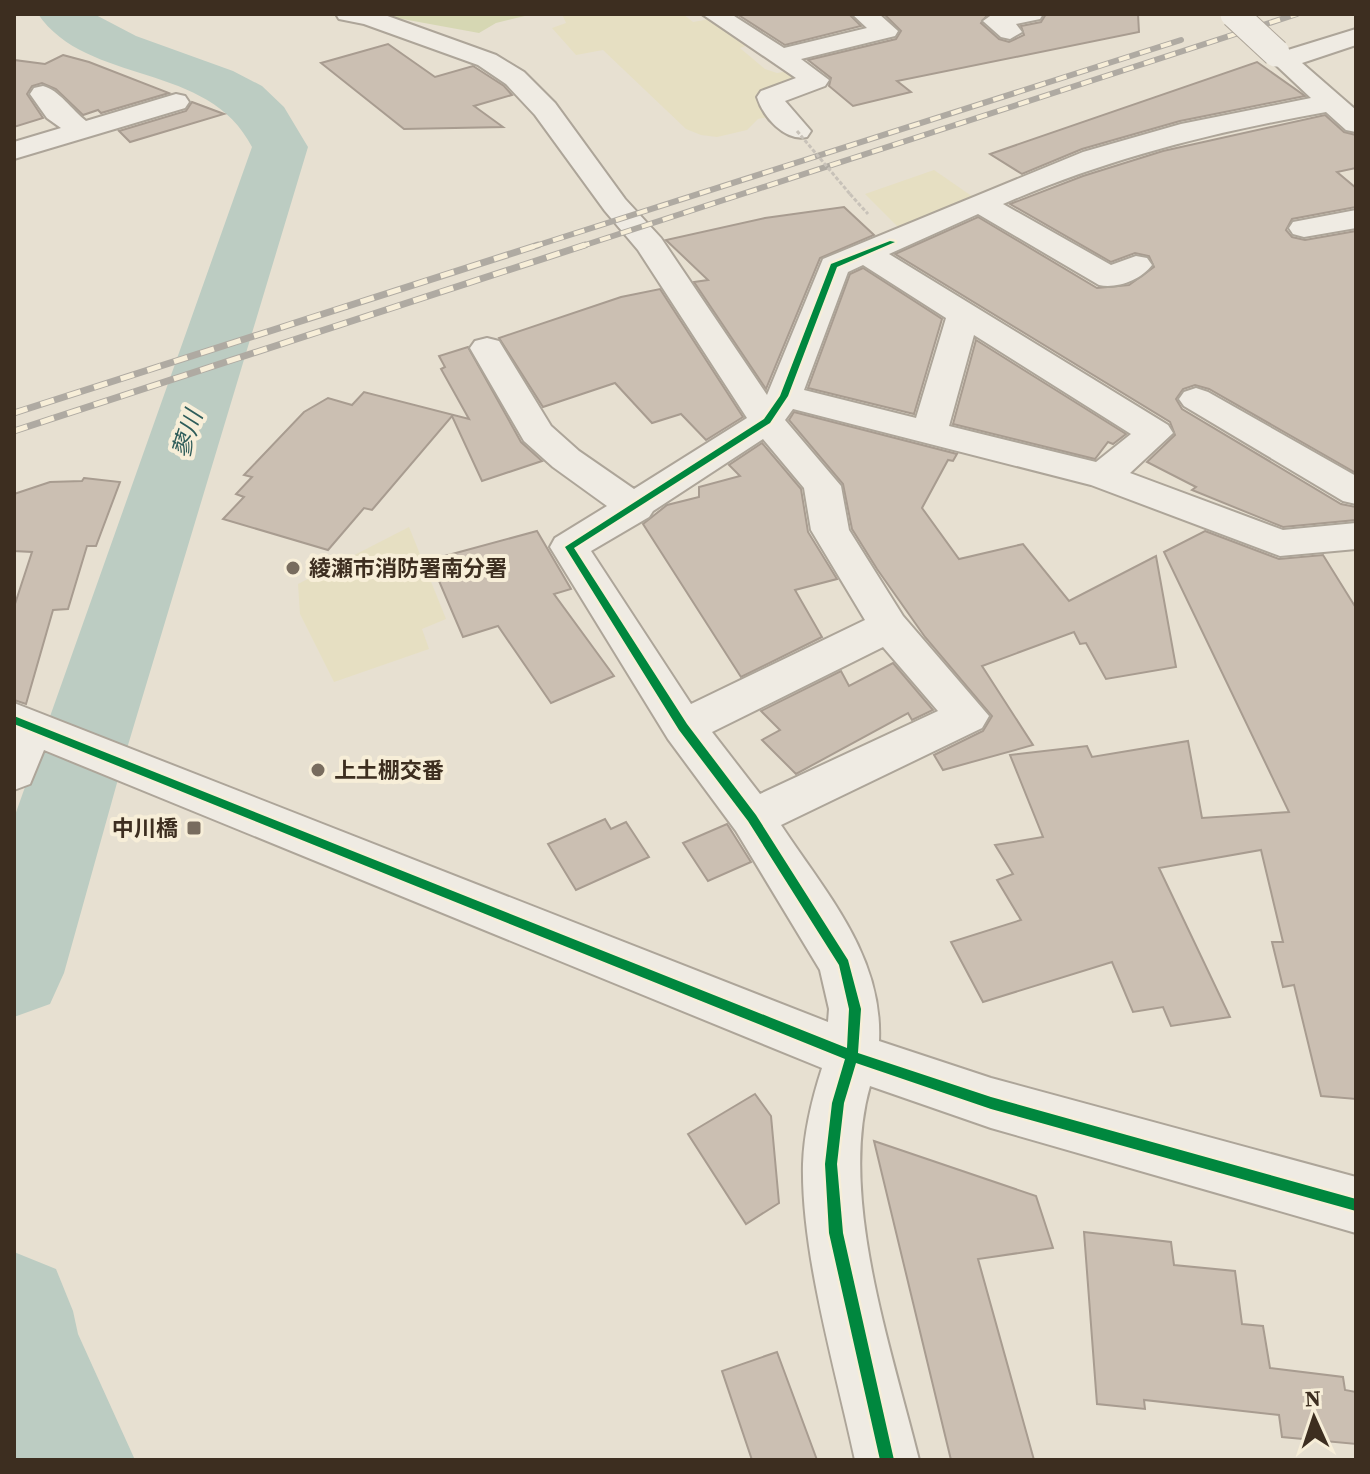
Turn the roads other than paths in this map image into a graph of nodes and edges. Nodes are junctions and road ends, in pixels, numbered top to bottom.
1 (348, 14) edge
2 (714, 14) edge
3 (864, 14) edge
4 (1031, 14) edge
5 (1234, 14) edge
6 (994, 26) dead end
7 (1356, 37) edge
8 (783, 56) junction
9 (1280, 56) junction
10 (43, 94) dead end
11 (176, 102) dead end
12 (1331, 103) junction
13 (1356, 124) edge
14 (82, 131) junction
15 (797, 131) road end
16 (14, 151) edge
17 (980, 203) junction
18 (1356, 219) edge
19 (1304, 228) dead end
20 (878, 248) junction
21 (1136, 265) dead end
22 (963, 317) junction
23 (487, 348) dead end
24 (1196, 399) dead end
25 (776, 408) junction
26 (930, 432) junction
27 (1103, 476) junction
28 (1356, 492) edge
29 (636, 508) junction
30 (1356, 536) edge
31 (889, 626) junction
32 (30, 726) edge
33 (683, 727) junction
34 (14, 772) edge
35 (752, 818) junction
36 (852, 1056) junction
37 (1356, 1205) edge
38 (887, 1460) edge

1 - 25 street
2 - 8 street
3 - 8 street
4 - 6 street
5 - 9 street, bridge
7 - 9 street
8 - 15 street
9 - 12 street
10 - 14 street
11 - 14 street
12 - 13 street
12 - 17 street
14 - 16 street
17 - 20 street
17 - 21 street
18 - 19 street
20 - 22 street
20 - 25 street
22 - 26 street
22 - 27 street
23 - 29 street
24 - 28 street
25 - 26 street
25 - 29 street
25 - 31 street
26 - 27 street
27 - 30 street
29 - 33 street
31 - 33 street
31 - 35 street
32 - 34 street
32 - 36 street
33 - 35 street
35 - 36 street
36 - 37 street
36 - 38 street

